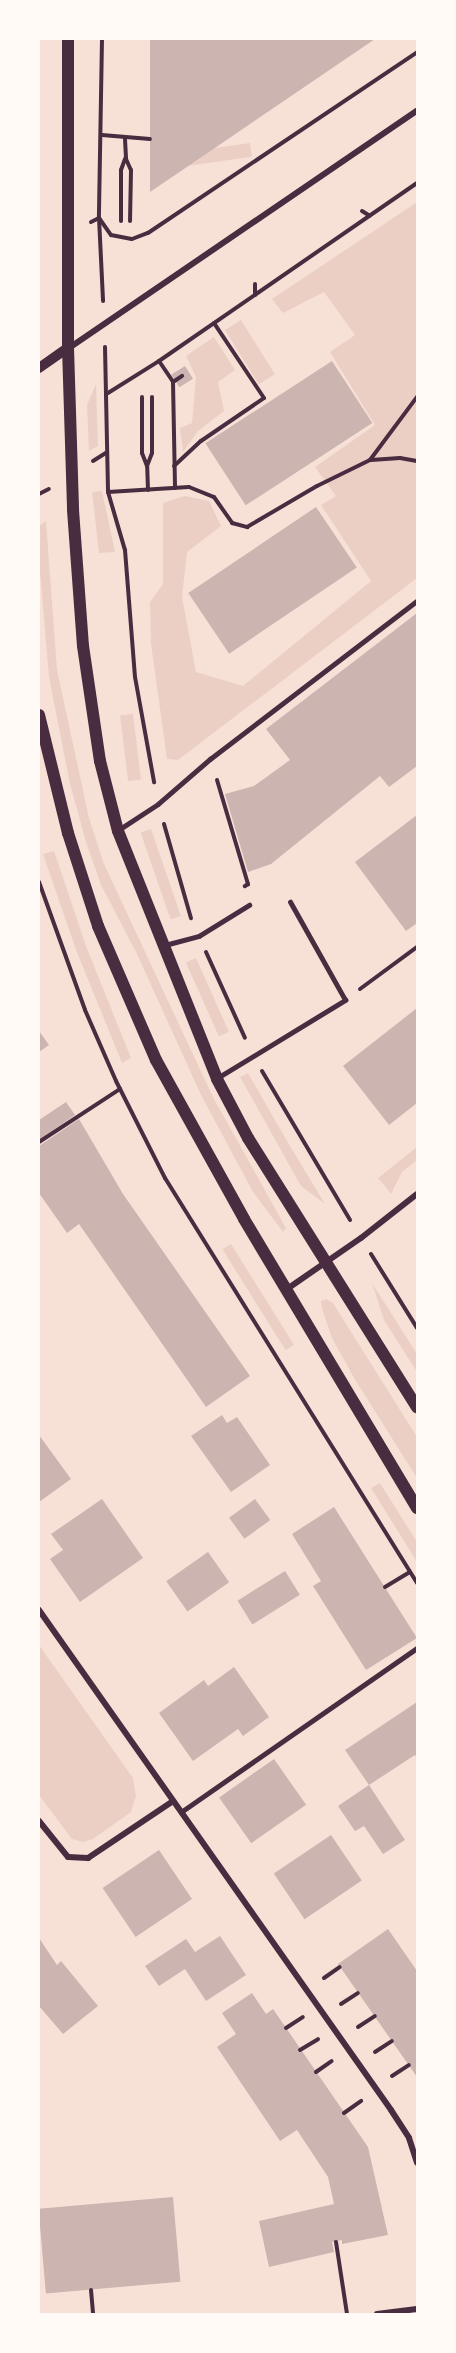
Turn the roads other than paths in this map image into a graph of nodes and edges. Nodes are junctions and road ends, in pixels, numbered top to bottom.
1 (68, 39) edge
2 (417, 111) edge
3 (68, 348) junction
4 (39, 368) edge
5 (417, 601) edge
6 (39, 715) edge
7 (118, 831) junction
8 (290, 902) dead end
9 (249, 905) dead end
10 (163, 946) junction
11 (217, 1079) junction
12 (417, 1194) edge
13 (326, 1263) junction
14 (285, 1290) junction
15 (417, 1407) edge
16 (417, 1508) edge
17 (39, 1610) edge
18 (417, 1648) edge
19 (173, 1801) junction
20 (181, 1812) junction
21 (39, 1821) edge
22 (417, 2163) edge
23 (417, 2309) edge
24 (377, 2314) edge

1 - 3 main road
2 - 3 street
3 - 4 street
3 - 7 main road
5 - 7 lane
6 - 14 main road
7 - 10 main road
8 - 11 lane
9 - 10 lane
10 - 11 main road
11 - 13 main road
12 - 13 street
13 - 14 street
13 - 15 main road
14 - 16 main road
17 - 19 street
18 - 20 lane
19 - 20 street
19 - 21 street
20 - 22 street
23 - 24 street

